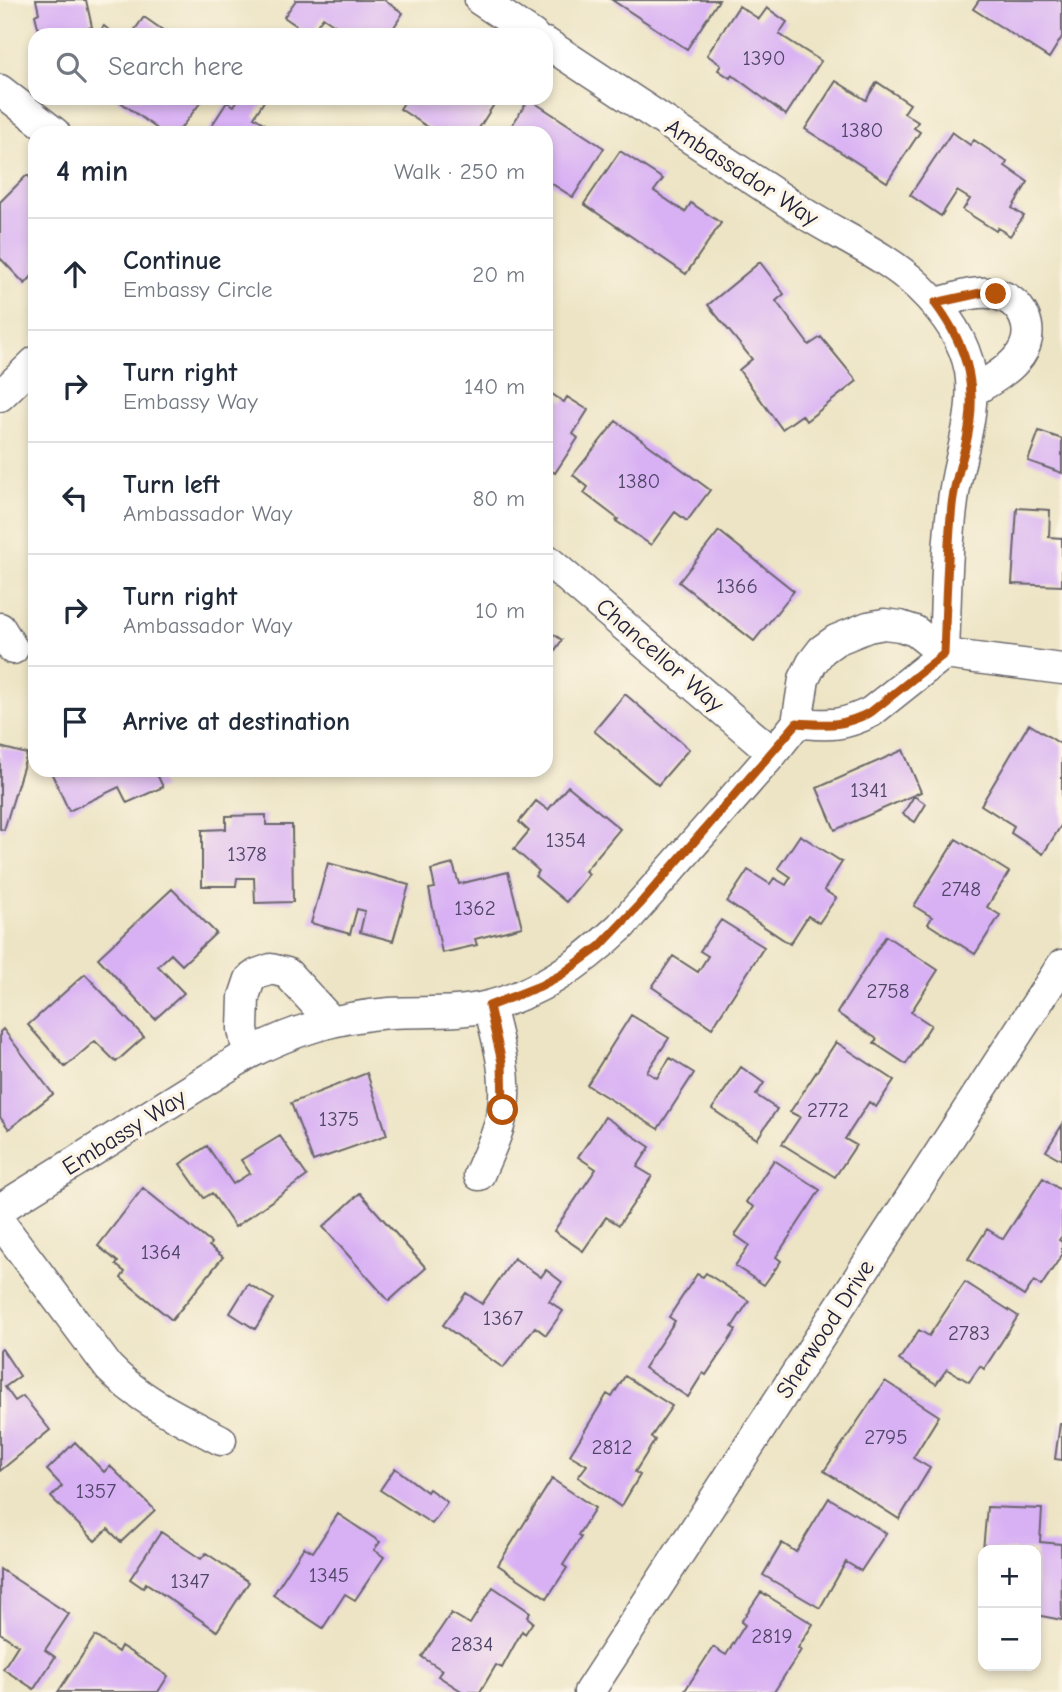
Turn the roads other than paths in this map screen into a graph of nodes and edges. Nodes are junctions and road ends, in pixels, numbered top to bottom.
1 (480, 0) edge
2 (522, 28) edge
3 (553, 48) edge
4 (0, 90) edge
5 (46, 126) edge
6 (935, 303) junction
7 (28, 369) edge
8 (972, 392) junction
9 (0, 396) edge
10 (553, 565) edge
11 (944, 654) junction
12 (1062, 669) edge
13 (797, 723) junction
14 (773, 753) junction
15 (1062, 965) edge
16 (489, 1006) junction
17 (331, 1021) junction
18 (248, 1054) junction
19 (479, 1174) dead end
20 (0, 1209) edge
21 (0, 1222) edge
22 (220, 1440) dead end
23 (589, 1692) edge

1 - 2 street
3 - 6 street, Ambassador Way
4 - 5 street
6 - 8 street, Ambassador Way
6 - 8 street
7 - 9 street
8 - 11 street, Ambassador Way
10 - 14 street, Chancellor Way
11 - 12 street
11 - 13 street
11 - 13 street, Embassy Way
13 - 14 street, Embassy Way
14 - 16 street, Embassy Way
15 - 23 street, Sherwood Drive
16 - 17 street, Embassy Way
16 - 19 street
17 - 18 street, Embassy Way
17 - 18 street
18 - 20 street, Embassy Way
21 - 22 street

